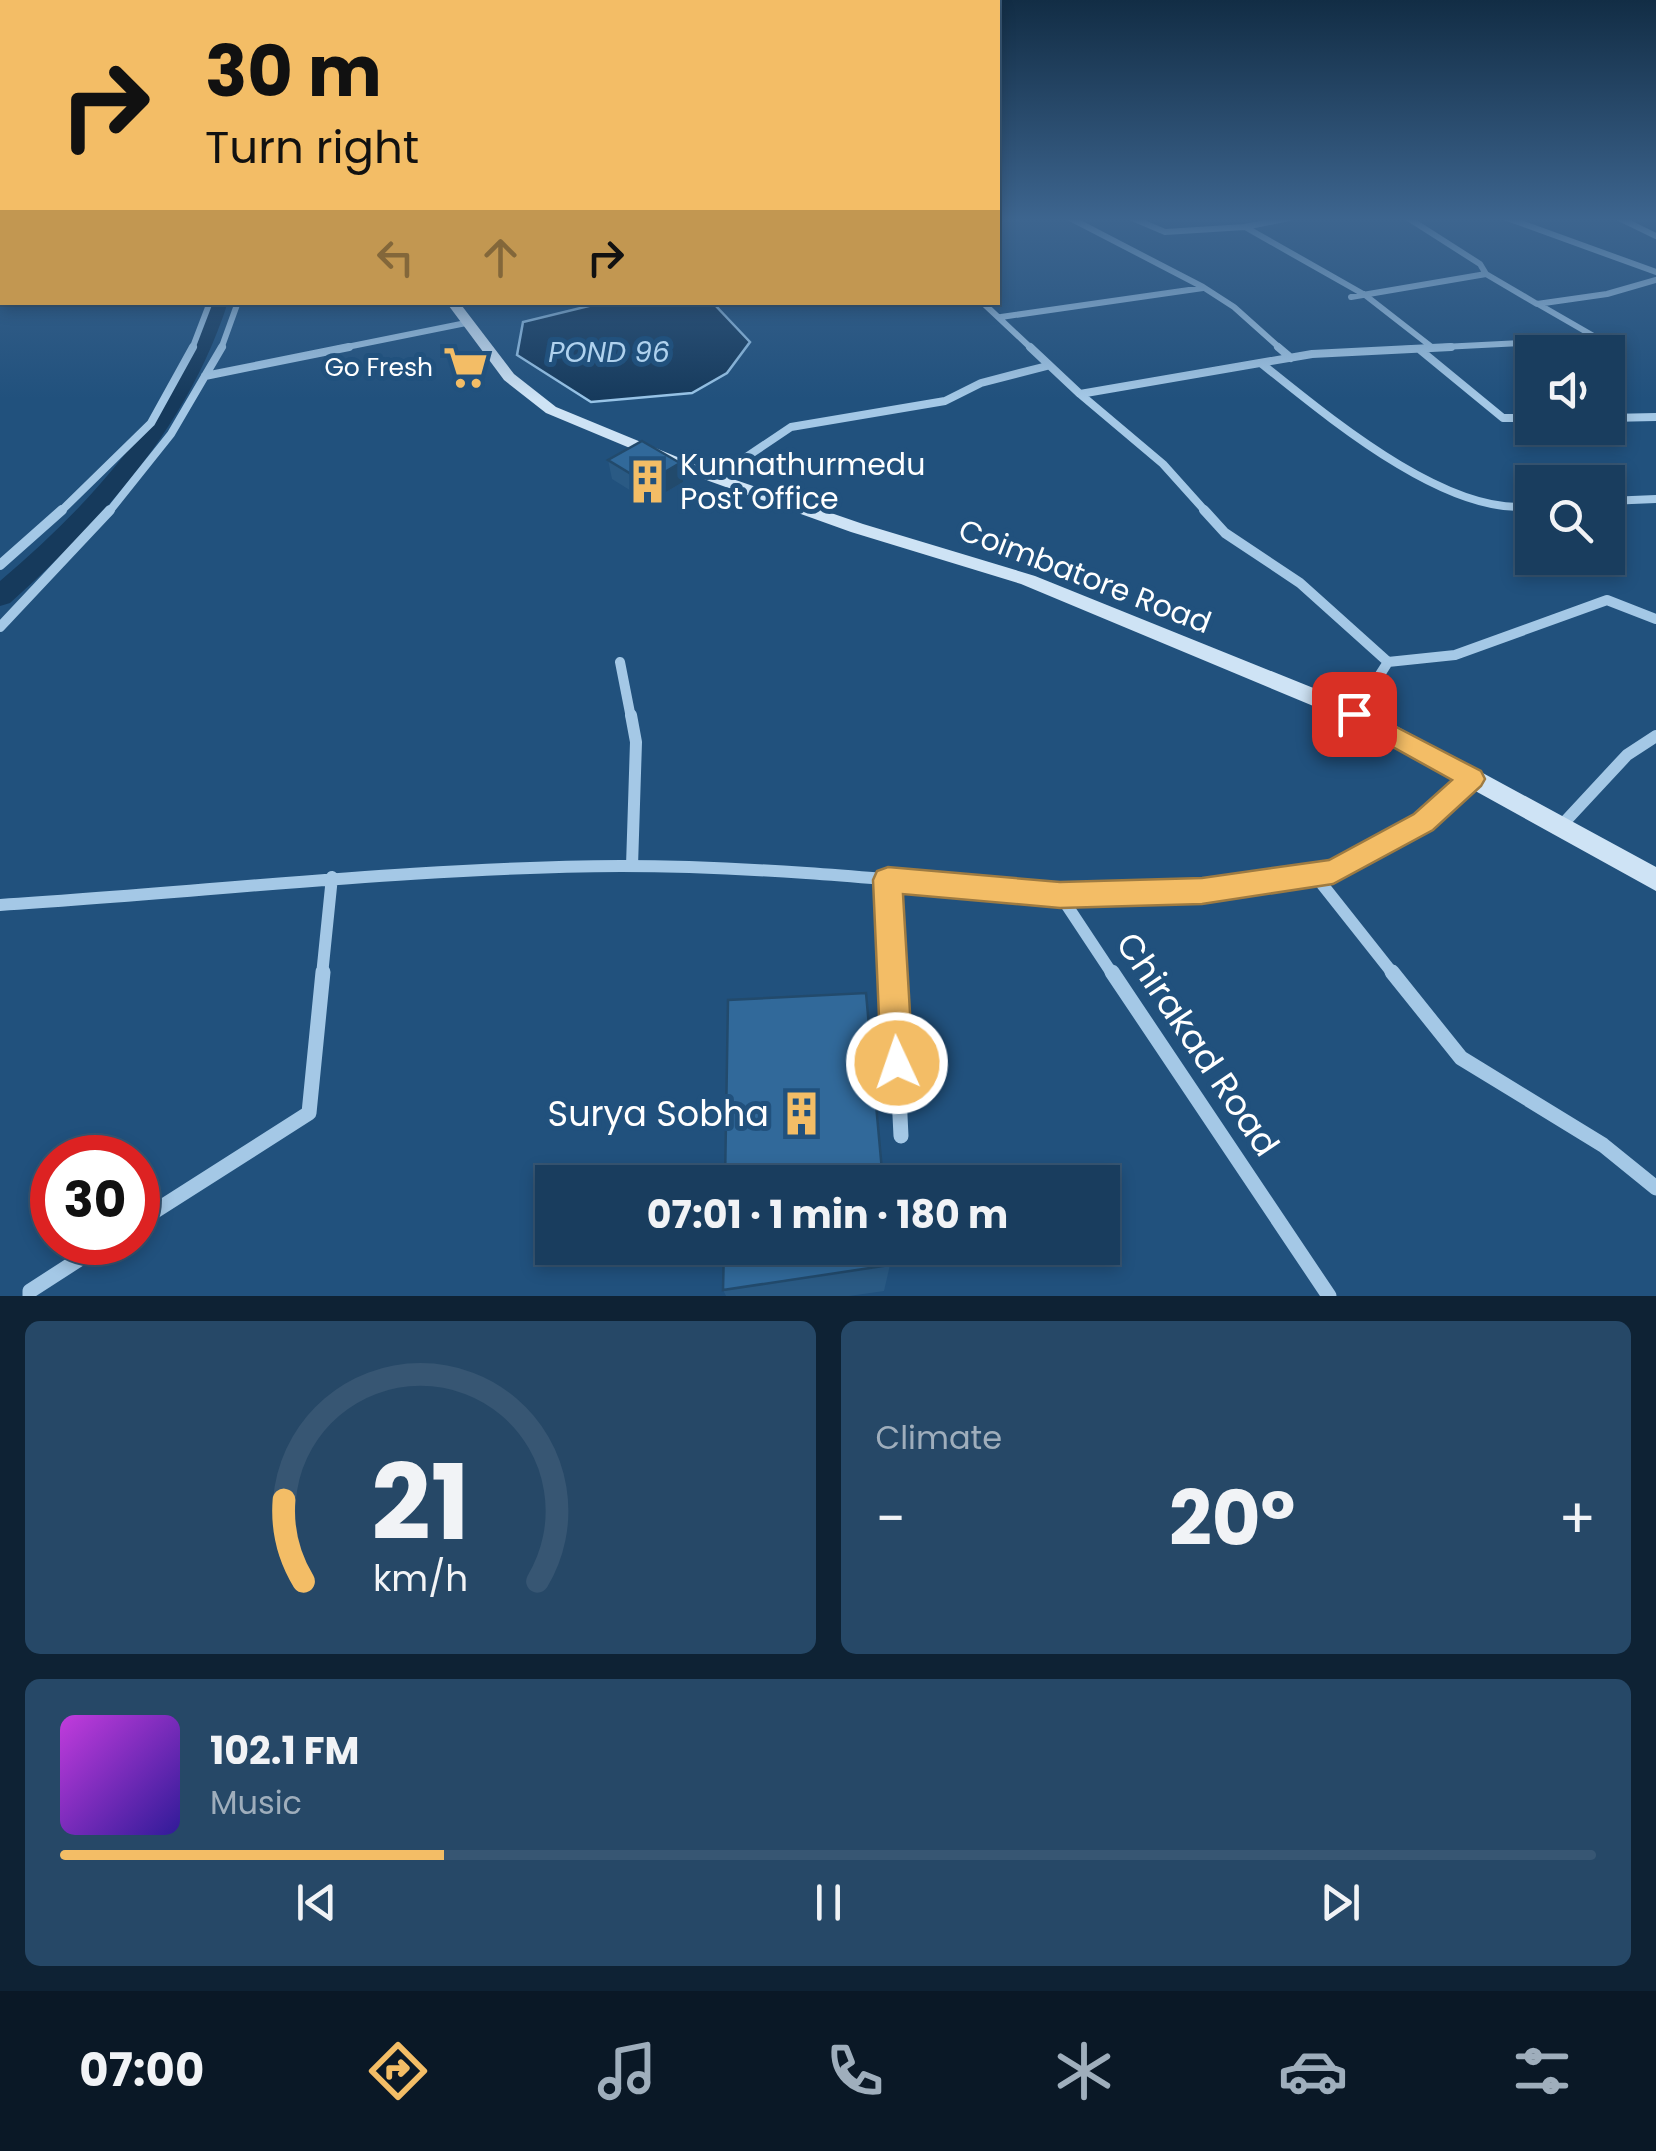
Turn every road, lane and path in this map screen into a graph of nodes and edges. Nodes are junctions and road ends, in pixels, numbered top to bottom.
1 (1187, 278) edge
2 (1335, 278) edge
3 (1460, 278) edge
4 (1494, 278) edge
5 (1656, 280) edge
6 (1204, 287) junction
7 (1365, 295) junction
8 (1351, 297) dead end
9 (1537, 304) junction
10 (209, 305) edge
11 (237, 305) edge
12 (454, 305) edge
13 (986, 305) edge
14 (1001, 317) junction
15 (466, 323) junction
16 (1433, 348) junction
17 (1419, 349) junction
18 (1291, 358) junction
19 (1262, 364) junction
20 (1047, 366) junction
21 (205, 376) junction
22 (1080, 394) junction
23 (1656, 417) edge
24 (1515, 418) edge
25 (1625, 418) edge
26 (714, 478) junction
27 (1656, 499) edge
28 (1625, 500) edge
29 (1515, 507) edge
30 (0, 565) edge
31 (1656, 619) edge
32 (0, 627) edge
33 (620, 662) dead end
34 (1388, 662) junction
35 (1354, 714) junction
36 (1656, 736) edge
37 (1472, 779) junction
38 (1562, 826) junction
39 (632, 866) junction
40 (1314, 874) junction
41 (332, 877) junction
42 (888, 880) junction
43 (1656, 880) edge
44 (1060, 895) junction
45 (0, 904) edge
46 (901, 1136) dead end
47 (1656, 1188) edge
48 (160, 1208) edge
49 (71, 1265) edge
50 (27, 1294) edge
51 (1329, 1296) edge

1 - 6 street
2 - 7 street
3 - 7 street
4 - 9 street
5 - 9 street
6 - 14 street
6 - 18 street
7 - 8 street
7 - 16 street
9 - 16 street
10 - 30 street
11 - 21 street
12 - 15 main road, Coimbatore Road
13 - 14 street
14 - 20 street
15 - 21 street
15 - 26 main road, Coimbatore Road
16 - 17 street
17 - 18 street
17 - 24 street
18 - 19 street
19 - 22 street
19 - 29 street
20 - 22 street
20 - 26 street
21 - 32 street
22 - 34 street
23 - 25 street
26 - 35 main road, Coimbatore Road
27 - 28 street
31 - 34 street
33 - 39 street
34 - 35 street
35 - 37 main road, Coimbatore Road
36 - 38 street
37 - 38 main road, Coimbatore Road
37 - 40 street, Chirakad Road
38 - 43 main road, Coimbatore Road
39 - 41 street
39 - 42 street
40 - 44 street, Chirakad Road
40 - 47 street
41 - 45 street
41 - 48 street
42 - 44 street
42 - 46 street
44 - 51 street, Chirakad Road
49 - 50 street

